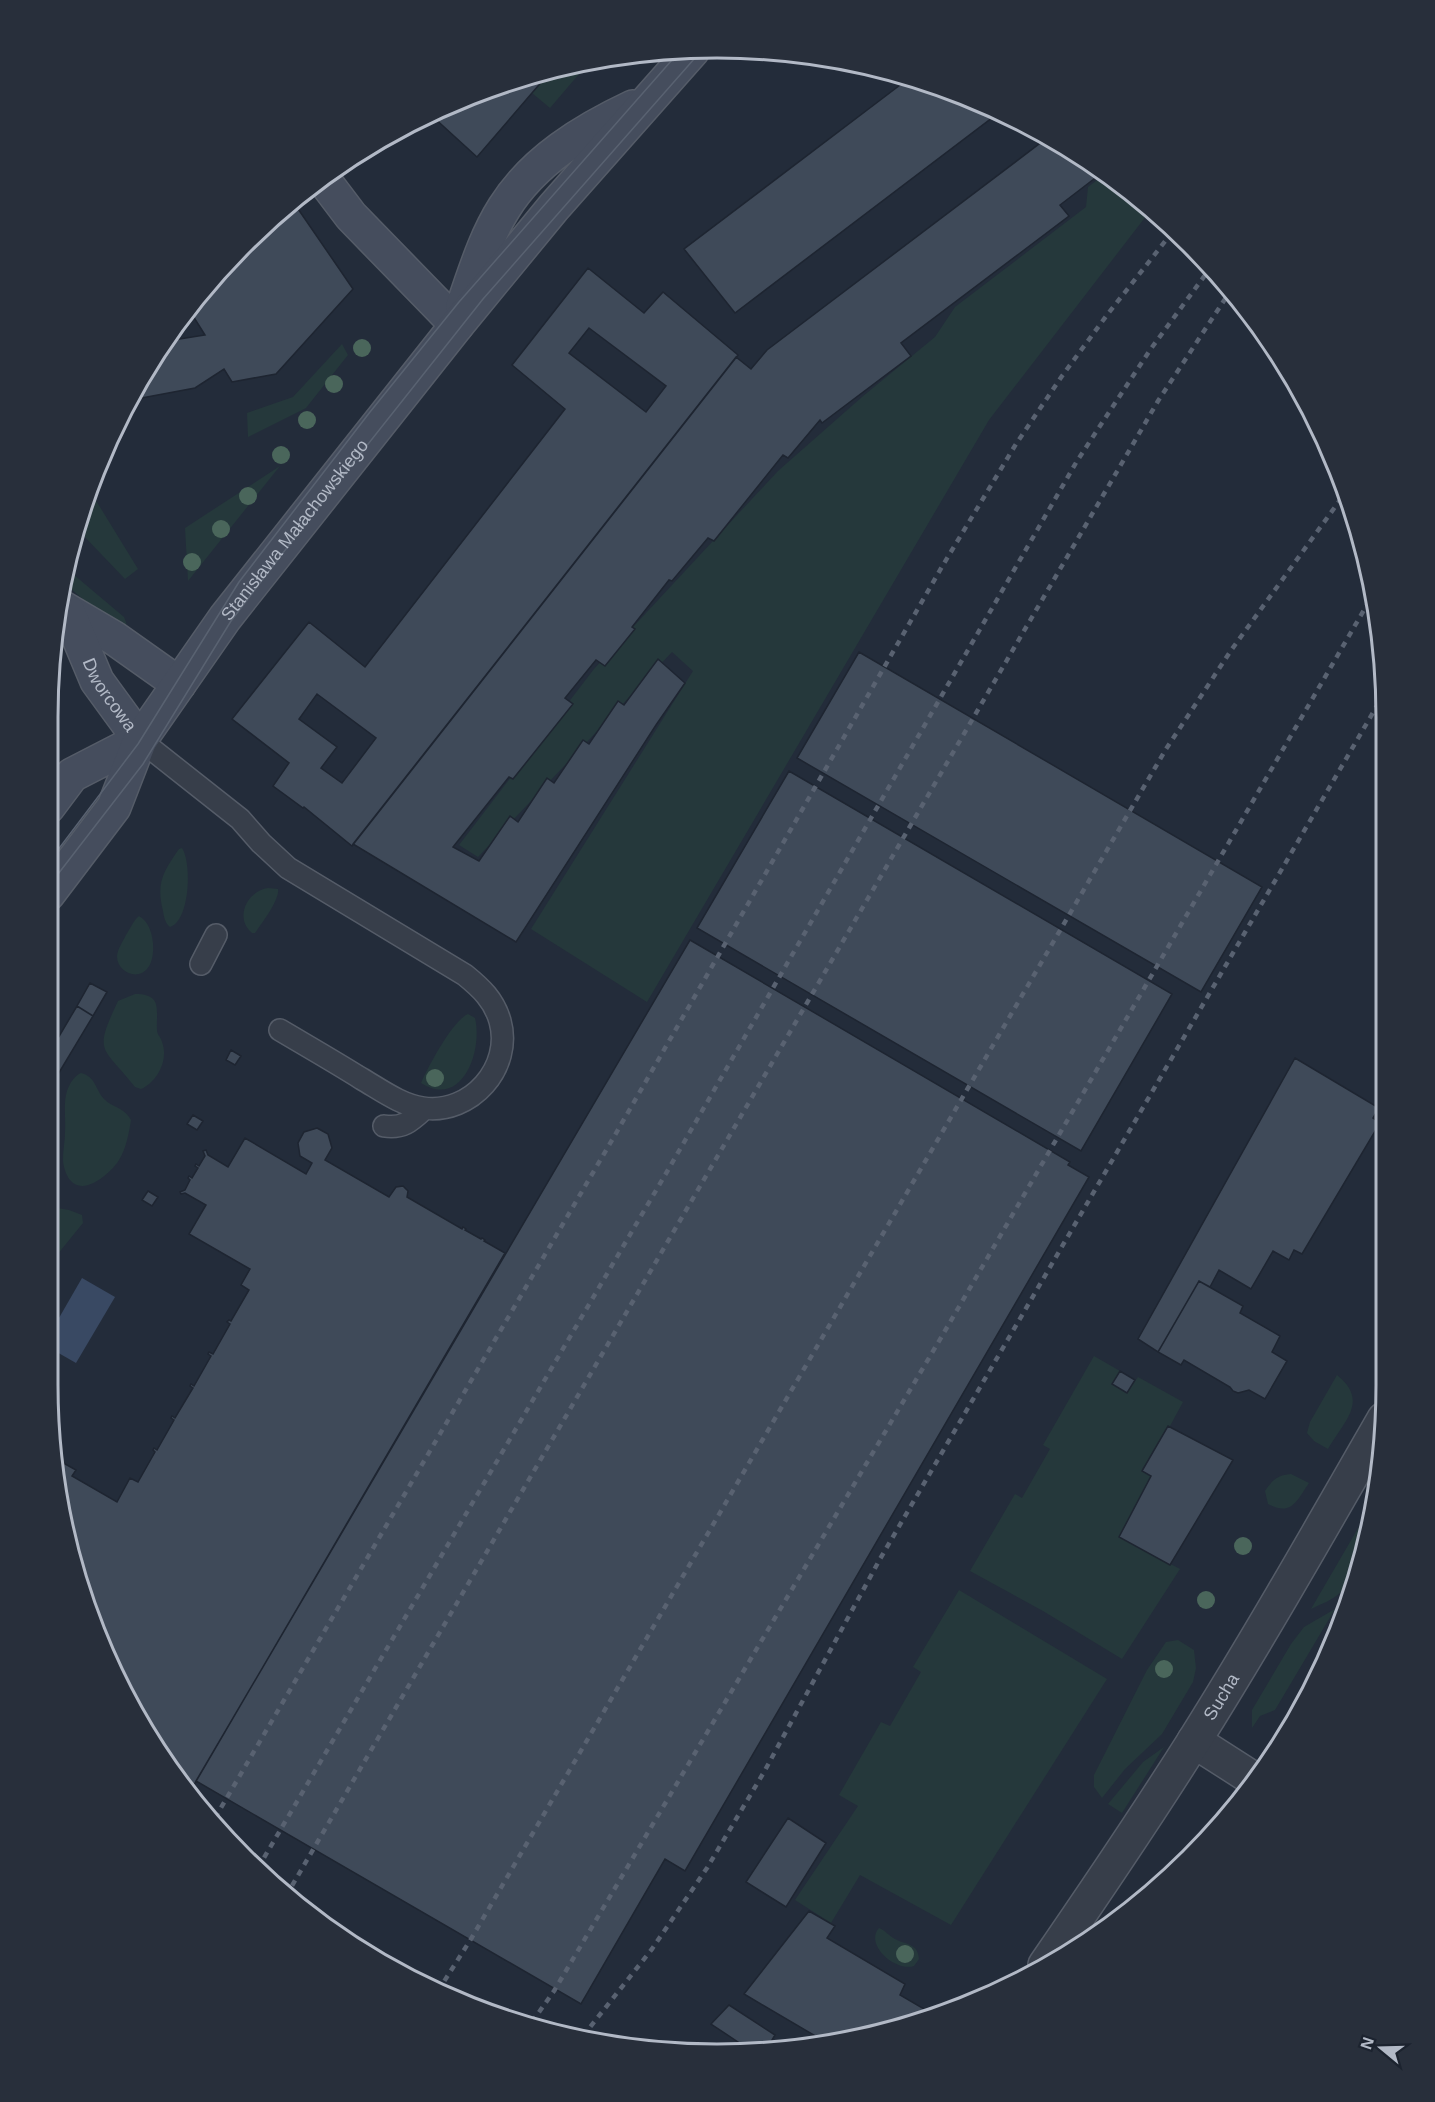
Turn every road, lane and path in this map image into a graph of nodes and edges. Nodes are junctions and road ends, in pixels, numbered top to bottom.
1 (684, 60) edge
2 (328, 186) edge
3 (457, 325) junction
4 (67, 610) edge
5 (67, 614) edge
6 (179, 684) junction
7 (141, 740) junction
8 (59, 792) edge
9 (59, 880) edge
10 (216, 935) dead end
11 (201, 964) dead end
12 (280, 1030) dead end
13 (424, 1108) junction
14 (384, 1126) dead end
15 (1374, 1436) edge
16 (1194, 1741) junction
17 (1248, 1775) edge
18 (1056, 1950) edge

1 - 3 street, Stanisława Małachowskiego
2 - 3 street
3 - 6 street, Stanisława Małachowskiego
4 - 6 street, Dworcowa
5 - 7 street, Dworcowa
6 - 7 street, Stanisława Małachowskiego
7 - 8 street
7 - 9 street, Stanisława Małachowskiego
7 - 13 lane
10 - 11 lane
12 - 13 lane
13 - 14 lane
15 - 16 street, Sucha
16 - 17 street
16 - 18 street, Sucha

